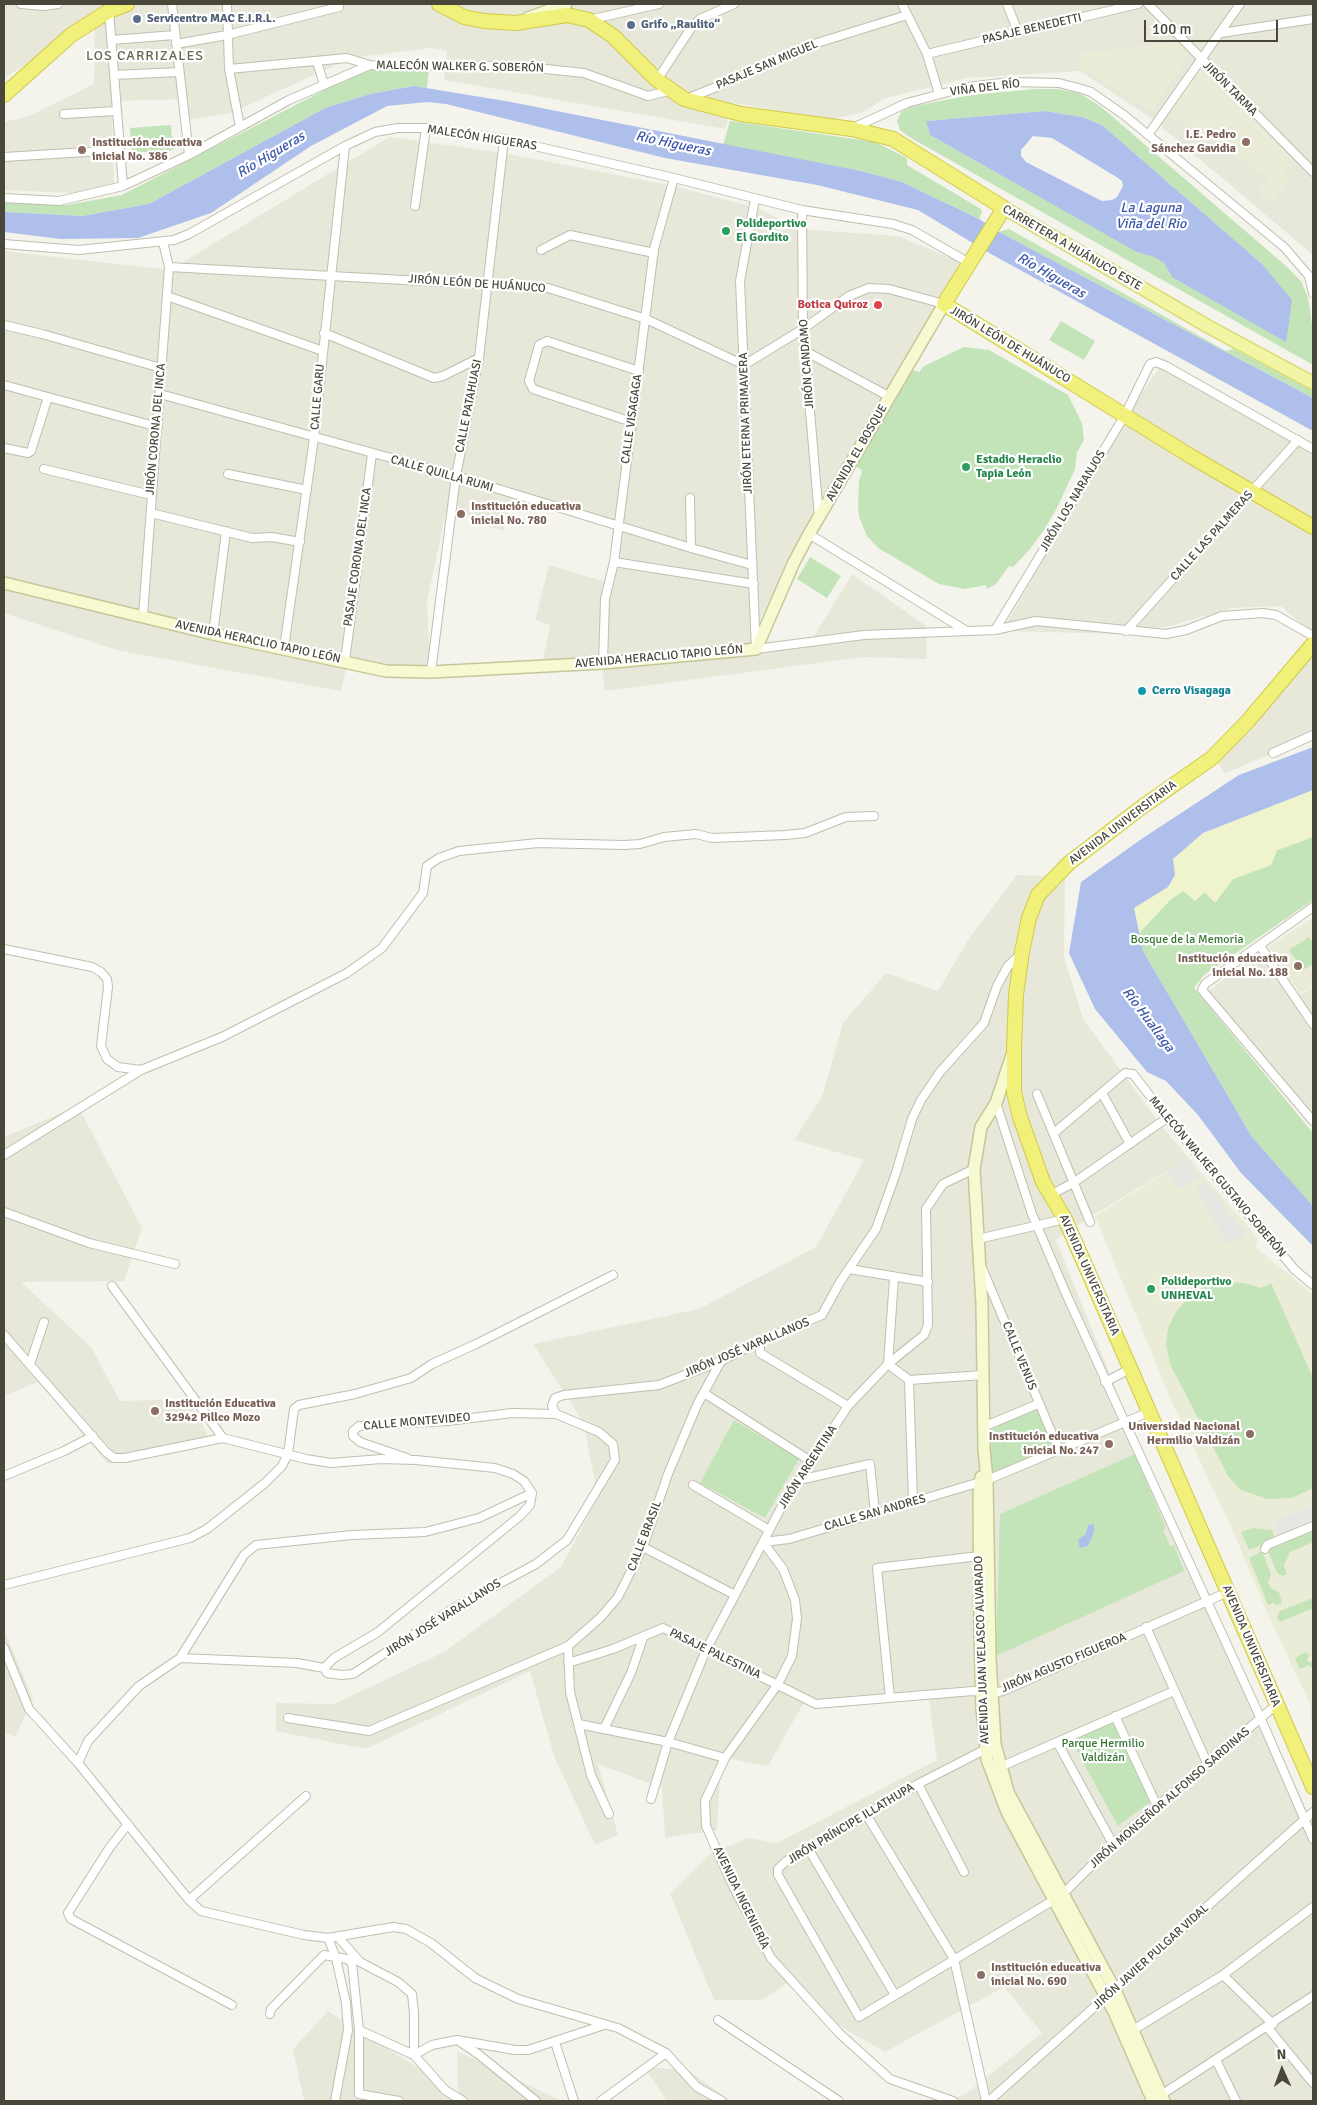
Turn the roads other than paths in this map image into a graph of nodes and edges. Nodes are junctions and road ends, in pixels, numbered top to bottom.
1 (21, 4) edge
2 (58, 4) edge
3 (127, 4) edge
4 (172, 4) edge
5 (228, 4) edge
6 (439, 4) edge
7 (566, 4) edge
8 (659, 4) edge
9 (734, 4) edge
10 (902, 4) edge
11 (1007, 4) edge
12 (1138, 4) edge
13 (1148, 4) edge
14 (1240, 4) edge
15 (339, 7) dead end
16 (109, 11) junction
17 (907, 15) junction
18 (1313, 19) edge
19 (589, 20) junction
20 (516, 23) junction
21 (1018, 32) junction
22 (1221, 32) junction
23 (226, 35) junction
24 (112, 40) junction
25 (175, 40) junction
26 (927, 54) junction
27 (1202, 60) junction
28 (317, 62) junction
29 (370, 65) junction
30 (229, 69) junction
31 (179, 72) junction
32 (114, 75) junction
33 (657, 80) junction
34 (324, 84) junction
35 (672, 90) junction
36 (4, 94) edge
37 (940, 94) junction
38 (684, 99) junction
39 (117, 111) junction
40 (64, 114) dead end
41 (240, 127) junction
42 (426, 128) junction
43 (852, 129) junction
44 (1148, 135) junction
45 (504, 139) junction
46 (345, 146) junction
47 (120, 150) junction
48 (189, 155) junction
49 (4, 157) edge
50 (1313, 172) edge
51 (674, 178) junction
52 (123, 186) junction
53 (4, 198) edge
54 (755, 199) junction
55 (415, 206) dead end
56 (1004, 208) junction
57 (802, 210) junction
58 (163, 242) junction
59 (4, 244) edge
60 (541, 250) dead end
61 (654, 253) junction
62 (974, 260) junction
63 (168, 267) junction
64 (332, 276) junction
65 (488, 283) junction
66 (1313, 293) edge
67 (167, 296) junction
68 (944, 304) junction
69 (646, 319) junction
70 (4, 325) edge
71 (803, 329) junction
72 (324, 333) junction
73 (805, 351) junction
74 (322, 352) junction
75 (479, 358) junction
76 (744, 366) junction
77 (161, 368) junction
78 (639, 371) junction
79 (1313, 383) edge
80 (4, 385) edge
81 (160, 394) junction
82 (48, 397) junction
83 (890, 397) junction
84 (1125, 415) junction
85 (632, 422) junction
86 (158, 427) junction
87 (314, 438) junction
88 (1298, 440) junction
89 (4, 448) edge
90 (1313, 449) edge
91 (372, 454) junction
92 (44, 469) dead end
93 (228, 474) dead end
94 (456, 476) junction
95 (308, 490) junction
96 (1252, 492) junction
97 (150, 495) junction
98 (690, 498) dead end
99 (151, 513) junction
100 (819, 518) junction
101 (618, 527) junction
102 (1313, 528) edge
103 (226, 531) junction
104 (809, 534) junction
105 (300, 542) junction
106 (691, 548) junction
107 (614, 562) junction
108 (752, 564) junction
109 (4, 583) edge
110 (754, 584) junction
111 (143, 616) junction
112 (995, 630) junction
113 (966, 631) junction
114 (1126, 631) junction
115 (213, 634) junction
116 (1313, 636) edge
117 (1313, 644) edge
118 (284, 648) junction
119 (756, 649) junction
120 (345, 661) junction
121 (603, 663) junction
122 (432, 672) junction
123 (1313, 735) edge
124 (1273, 753) dead end
125 (874, 816) dead end
126 (1313, 906) edge
127 (1260, 946) junction
128 (4, 949) edge
129 (1022, 952) junction
130 (1313, 1024) edge
131 (1014, 1049) junction
132 (141, 1070) junction
133 (1102, 1093) junction
134 (1037, 1094) dead end
135 (996, 1103) junction
136 (1167, 1118) junction
137 (1313, 1121) edge
138 (1054, 1133) junction
139 (1130, 1144) junction
140 (4, 1155) edge
141 (974, 1169) junction
142 (1073, 1183) junction
143 (1050, 1195) junction
144 (4, 1212) edge
145 (1065, 1219) junction
146 (1090, 1222) dead end
147 (1038, 1225) junction
148 (978, 1239) junction
149 (980, 1261) junction
150 (175, 1264) dead end
151 (849, 1269) junction
152 (613, 1275) dead end
153 (894, 1278) junction
154 (928, 1282) junction
155 (1313, 1285) edge
156 (112, 1286) dead end
157 (44, 1322) dead end
158 (4, 1335) edge
159 (760, 1341) junction
160 (721, 1361) junction
161 (30, 1364) junction
162 (888, 1364) junction
163 (1130, 1369) junction
164 (983, 1375) junction
165 (909, 1380) junction
166 (1105, 1382) junction
167 (704, 1393) junction
168 (1038, 1404) junction
169 (848, 1406) junction
170 (1149, 1412) junction
171 (556, 1414) junction
172 (1124, 1423) junction
173 (983, 1427) junction
174 (94, 1436) junction
175 (223, 1438) junction
176 (1059, 1450) junction
177 (288, 1454) junction
178 (416, 1460) junction
179 (812, 1462) junction
180 (4, 1476) edge
181 (799, 1480) junction
182 (984, 1481) junction
183 (693, 1485) dead end
184 (532, 1493) junction
185 (913, 1502) junction
186 (875, 1514) junction
187 (1313, 1526) edge
188 (769, 1530) junction
189 (763, 1542) junction
190 (643, 1547) junction
191 (1265, 1549) dead end
192 (979, 1556) junction
193 (4, 1585) edge
194 (1228, 1592) junction
195 (735, 1595) junction
196 (1206, 1601) junction
197 (1146, 1627) junction
198 (643, 1638) junction
199 (568, 1646) junction
200 (4, 1648) edge
201 (706, 1650) junction
202 (180, 1658) junction
203 (568, 1663) junction
204 (324, 1668) junction
205 (778, 1684) junction
206 (1174, 1691) junction
207 (986, 1692) junction
208 (890, 1698) junction
209 (1276, 1705) junction
210 (1115, 1716) junction
211 (288, 1718) dead end
212 (1261, 1719) junction
213 (579, 1724) junction
214 (604, 1729) junction
215 (668, 1742) junction
216 (1057, 1742) junction
217 (990, 1747) junction
218 (725, 1758) junction
219 (78, 1763) junction
220 (1208, 1765) junction
221 (1000, 1767) junction
222 (918, 1784) junction
223 (1313, 1787) edge
224 (306, 1796) dead end
225 (651, 1799) dead end
226 (1157, 1806) junction
227 (1313, 1812) edge
228 (609, 1814) dead end
229 (867, 1816) junction
230 (1305, 1820) junction
231 (128, 1824) junction
232 (1313, 1839) edge
233 (1113, 1844) junction
234 (809, 1850) junction
235 (964, 1872) dead end
236 (1058, 1897) junction
237 (189, 1900) junction
238 (1313, 1907) edge
239 (338, 1937) junction
240 (328, 1938) junction
241 (336, 1958) junction
242 (954, 1959) junction
243 (1223, 1975) junction
244 (1111, 1994) junction
245 (895, 1995) junction
246 (1313, 1997) edge
247 (232, 2005) dead end
248 (270, 2014) dead end
249 (859, 2017) joint
250 (718, 2020) dead end
251 (607, 2024) junction
252 (1270, 2026) junction
253 (359, 2030) junction
254 (1133, 2030) junction
255 (457, 2040) junction
256 (556, 2042) junction
257 (666, 2053) junction
258 (414, 2055) junction
259 (1216, 2060) junction
260 (1313, 2083) edge
261 (1156, 2100) edge
262 (335, 2101) edge
263 (399, 2101) edge
264 (463, 2101) edge
265 (536, 2101) edge
266 (574, 2101) edge
267 (601, 2101) edge
268 (722, 2101) edge
269 (839, 2101) edge
270 (953, 2101) edge
271 (988, 2101) edge
272 (1236, 2101) edge

1 - 2 street
3 - 16 highway
4 - 25 street
5 - 23 street
6 - 20 highway
7 - 20 street
8 - 19 street
9 - 33 street
10 - 17 street
11 - 21 street
12 - 21 street, PASAJE BENEDETTI
13 - 27 street, JIRÓN TARMA
14 - 22 street
15 - 23 street
16 - 24 street
16 - 36 highway
17 - 26 street
17 - 38 street, PASAJE SAN MIGUEL
18 - 22 street
19 - 20 highway
19 - 33 highway
21 - 26 street, PASAJE BENEDETTI
22 - 27 street
23 - 25 street
23 - 30 street
24 - 25 street
24 - 32 street
25 - 31 street
26 - 37 street
27 - 44 street
27 - 50 street, JIRÓN TARMA
28 - 29 street
28 - 30 street
28 - 34 street
29 - 34 street, MALECÓN WALKER G. SOBERÓN
29 - 35 street, MALECÓN WALKER G. SOBERÓN
30 - 41 street
31 - 32 street
31 - 48 street
32 - 39 street
33 - 35 highway
34 - 41 street, MALECÓN WALKER G. SOBERÓN
35 - 38 highway
37 - 43 street, VIÑA DEL RÍO
37 - 44 street, VIÑA DEL RÍO
38 - 43 highway, CARRETERA A HUÁNUCO ESTE
39 - 40 street
39 - 47 street
41 - 48 street, MALECÓN WALKER G. SOBERÓN
42 - 45 street, MALECÓN HIGUERAS
42 - 46 street, MALECÓN HIGUERAS
42 - 55 street
43 - 56 highway, CARRETERA A HUÁNUCO ESTE
44 - 66 street, VIÑA DEL RÍO
45 - 51 street, MALECÓN HIGUERAS
45 - 65 street, CALLE PATAHUASI
46 - 58 street, MALECÓN HIGUERAS
46 - 64 street, CALLE GARU
47 - 49 street
47 - 52 street
48 - 52 street, MALECÓN WALKER G. SOBERÓN
51 - 54 street, MALECÓN HIGUERAS
51 - 61 street, CALLE VISAGAGA
52 - 53 street, MALECÓN WALKER G. SOBERÓN
54 - 57 street, MALECÓN HIGUERAS
54 - 76 street, JIRÓN ETERNA PRIMAVERA
56 - 62 highway, AVENIDA EL BOSQUE
56 - 79 main road, CARRETERA A HUÁNUCO ESTE
57 - 62 street, MALECÓN HIGUERAS
57 - 71 street, JIRÓN CANDAMO
58 - 59 street, MALECÓN HIGUERAS
58 - 63 street, JIRÓN CORONA DEL INCA
60 - 61 street
61 - 69 street, CALLE VISAGAGA
62 - 68 highway, AVENIDA EL BOSQUE
63 - 64 street, JIRÓN LEÓN DE HUÁNUCO
63 - 67 street, JIRÓN CORONA DEL INCA
64 - 65 street, JIRÓN LEÓN DE HUÁNUCO
64 - 72 street, CALLE GARU
65 - 69 street, JIRÓN LEÓN DE HUÁNUCO
65 - 75 street, CALLE PATAHUASI
67 - 74 street
67 - 77 street, JIRÓN CORONA DEL INCA
68 - 71 street, JIRÓN LEÓN DE HUÁNUCO
68 - 83 street, AVENIDA EL BOSQUE
68 - 84 highway, JIRÓN LEÓN DE HUÁNUCO
69 - 76 street, JIRÓN LEÓN DE HUÁNUCO
69 - 78 street, CALLE VISAGAGA
70 - 77 street
71 - 73 street, JIRÓN CANDAMO
71 - 76 street, JIRÓN LEÓN DE HUÁNUCO
72 - 74 street, CALLE GARU
72 - 75 street
73 - 83 street
73 - 100 street, JIRÓN CANDAMO
74 - 87 street, CALLE GARU
75 - 94 street, CALLE PATAHUASI
76 - 108 street, JIRÓN ETERNA PRIMAVERA
77 - 81 street, JIRÓN CORONA DEL INCA
78 - 85 street, CALLE VISAGAGA
78 - 85 street
80 - 82 street
81 - 86 street, JIRÓN CORONA DEL INCA
81 - 87 street, CALLE QUILLA RUMI
82 - 86 street
82 - 89 street
83 - 100 street, AVENIDA EL BOSQUE
84 - 88 street, JIRÓN LOS NARANJOS
84 - 96 highway, JIRÓN LEÓN DE HUÁNUCO
84 - 112 street, JIRÓN LOS NARANJOS
85 - 101 street, CALLE VISAGAGA
86 - 97 street, JIRÓN CORONA DEL INCA
87 - 91 street, CALLE QUILLA RUMI
87 - 95 street, CALLE GARU
88 - 90 street
88 - 96 street, CALLE LAS PALMERAS
91 - 94 street, CALLE QUILLA RUMI
91 - 120 street, PASAJE CORONA DEL INCA
92 - 97 street
93 - 95 street
94 - 101 street, CALLE QUILLA RUMI
94 - 122 street, CALLE PATAHUASI
95 - 105 street, CALLE GARU
96 - 102 highway, JIRÓN LEÓN DE HUÁNUCO
96 - 114 street, CALLE LAS PALMERAS
97 - 99 street, JIRÓN CORONA DEL INCA
98 - 106 street
99 - 103 street
99 - 111 street, JIRÓN CORONA DEL INCA
100 - 104 street, AVENIDA EL BOSQUE
101 - 106 street, CALLE QUILLA RUMI
101 - 107 street, CALLE VISAGAGA
103 - 105 street
103 - 115 street
104 - 113 street
104 - 119 street, AVENIDA EL BOSQUE
105 - 118 street, CALLE GARU
106 - 108 street, CALLE QUILLA RUMI
107 - 110 street
107 - 121 street, CALLE VISAGAGA
108 - 110 street, JIRÓN ETERNA PRIMAVERA
109 - 111 street, AVENIDA HERACLIO TAPIO LEÓN
110 - 119 street, JIRÓN ETERNA PRIMAVERA
111 - 115 street, AVENIDA HERACLIO TAPIO LEÓN
112 - 113 street, AVENIDA HERACLIO TAPIO LEÓN
112 - 114 street, AVENIDA HERACLIO TAPIO LEÓN
113 - 119 street, AVENIDA HERACLIO TAPIO LEÓN
114 - 116 street, AVENIDA HERACLIO TAPIO LEÓN
115 - 118 street, AVENIDA HERACLIO TAPIO LEÓN
117 - 129 highway, AVENIDA UNIVERSITARIA
118 - 120 street, AVENIDA HERACLIO TAPIO LEÓN
119 - 121 street, AVENIDA HERACLIO TAPIO LEÓN
120 - 122 street, AVENIDA HERACLIO TAPIO LEÓN
121 - 122 street, AVENIDA HERACLIO TAPIO LEÓN
123 - 124 street
125 - 132 street
126 - 127 street
127 - 130 street
127 - 137 street
128 - 132 street
129 - 131 highway, AVENIDA UNIVERSITARIA
129 - 151 street, JIRÓN JOSÉ VARALLANOS
131 - 135 street, AVENIDA JUAN VELASCO ALVARADO
131 - 143 highway, AVENIDA UNIVERSITARIA
132 - 140 street
133 - 136 street, MALECÓN WALKER GUSTAVO SOBERÓN
133 - 138 street
133 - 139 street
134 - 138 street
135 - 141 street, AVENIDA JUAN VELASCO ALVARADO
135 - 147 street, AVENIDA UNIVERSITARIA
136 - 139 street
136 - 155 street, MALECÓN WALKER GUSTAVO SOBERÓN
138 - 142 street
139 - 142 street
141 - 148 street, AVENIDA JUAN VELASCO ALVARADO
141 - 154 street, JIRÓN ARGENTINA
142 - 143 street
142 - 146 street
143 - 145 highway, AVENIDA UNIVERSITARIA
144 - 150 street
145 - 147 street
145 - 163 highway, AVENIDA UNIVERSITARIA
147 - 148 street
147 - 166 street, AVENIDA UNIVERSITARIA
148 - 149 street, AVENIDA JUAN VELASCO ALVARADO
149 - 164 street, AVENIDA JUAN VELASCO ALVARADO
149 - 168 street, CALLE VENUS
151 - 153 street
151 - 159 street, JIRÓN JOSÉ VARALLANOS
152 - 177 street
153 - 154 street
153 - 162 street
154 - 162 street, JIRÓN ARGENTINA
156 - 175 street
157 - 161 street
158 - 161 street
159 - 160 street, JIRÓN JOSÉ VARALLANOS
159 - 169 street
160 - 167 street, CALLE BRASIL
160 - 171 street, JIRÓN JOSÉ VARALLANOS
161 - 174 street
162 - 165 street
162 - 169 street, JIRÓN ARGENTINA
163 - 166 street
163 - 170 highway, AVENIDA UNIVERSITARIA
164 - 165 street
164 - 173 street, AVENIDA JUAN VELASCO ALVARADO
165 - 185 street
166 - 172 street, AVENIDA UNIVERSITARIA
167 - 179 street
167 - 190 street, CALLE BRASIL
168 - 173 street
168 - 176 street, CALLE VENUS
169 - 179 street, JIRÓN ARGENTINA
170 - 172 street, CALLE SAN ANDRES
170 - 194 highway, AVENIDA UNIVERSITARIA
171 - 178 street, CALLE MONTEVIDEO
171 - 204 street, JIRÓN JOSÉ VARALLANOS
172 - 176 street, CALLE SAN ANDRES
172 - 196 street, AVENIDA UNIVERSITARIA
173 - 182 street, AVENIDA JUAN VELASCO ALVARADO
174 - 175 street
174 - 180 street
175 - 177 street
176 - 182 street, CALLE SAN ANDRES
177 - 178 street
177 - 193 street
178 - 184 street
179 - 181 street, JIRÓN ARGENTINA
181 - 186 street
181 - 188 street, JIRÓN ARGENTINA
182 - 185 street, CALLE SAN ANDRES
182 - 192 street, AVENIDA JUAN VELASCO ALVARADO
182 - 207 street, AVENIDA JUAN VELASCO ALVARADO
183 - 188 street
184 - 202 street
184 - 204 street, JIRÓN JOSÉ VARALLANOS
185 - 186 street, CALLE SAN ANDRES
186 - 189 street, CALLE SAN ANDRES
187 - 191 street
188 - 189 street, JIRÓN ARGENTINA
189 - 195 street, JIRÓN ARGENTINA
189 - 205 street, AVENIDA INGENIERÍA
190 - 195 street
190 - 199 street, CALLE BRASIL
192 - 207 street, AVENIDA JUAN VELASCO ALVARADO
192 - 208 street
194 - 196 street, JIRÓN AGUSTO FIGUEROA
194 - 209 highway, AVENIDA UNIVERSITARIA
195 - 201 street, JIRÓN ARGENTINA
196 - 197 street, JIRÓN AGUSTO FIGUEROA
196 - 212 street, AVENIDA UNIVERSITARIA
197 - 206 street
197 - 207 street, JIRÓN AGUSTO FIGUEROA
198 - 201 street, PASAJE PALESTINA
198 - 203 street, PASAJE PALESTINA
198 - 214 street
199 - 203 street
199 - 211 street
200 - 219 street
201 - 205 street, PASAJE PALESTINA
201 - 215 street, JIRÓN ARGENTINA
202 - 204 street
202 - 219 street
203 - 213 street
205 - 208 street, JIRÓN AGUSTO FIGUEROA
205 - 218 street, AVENIDA INGENIERÍA
206 - 210 street
206 - 220 street
207 - 208 street, JIRÓN AGUSTO FIGUEROA
207 - 217 street, AVENIDA JUAN VELASCO ALVARADO
209 - 212 street, JIRÓN MONSEÑOR ALFONSO SARDINAS
209 - 223 highway, AVENIDA UNIVERSITARIA
210 - 216 street
210 - 226 street
212 - 220 street, JIRÓN MONSEÑOR ALFONSO SARDINAS
212 - 230 street, AVENIDA UNIVERSITARIA
213 - 214 street
213 - 228 street
214 - 215 street
215 - 218 street
215 - 225 street, JIRÓN ARGENTINA
216 - 221 street
216 - 233 street
217 - 221 street, AVENIDA JUAN VELASCO ALVARADO
217 - 222 street, JIRÓN PRÍNCIPE ILLATHUPA
217 - 236 street, AVENIDA JUAN VELASCO ALVARADO
218 - 270 street, AVENIDA INGENIERÍA
219 - 231 street
220 - 226 street, JIRÓN MONSEÑOR ALFONSO SARDINAS
221 - 236 street, AVENIDA JUAN VELASCO ALVARADO
222 - 229 street, JIRÓN PRÍNCIPE ILLATHUPA
222 - 235 street
224 - 237 street
226 - 233 street, JIRÓN MONSEÑOR ALFONSO SARDINAS
227 - 230 street, JIRÓN JAVIER PULGAR VIDAL
229 - 234 street, JIRÓN PRÍNCIPE ILLATHUPA
229 - 242 street
230 - 232 street, AVENIDA UNIVERSITARIA
230 - 244 street, JIRÓN JAVIER PULGAR VIDAL
231 - 237 street
231 - 247 street
233 - 236 street, JIRÓN MONSEÑOR ALFONSO SARDINAS
234 - 245 street
234 - 249 street, JIRÓN PRÍNCIPE ILLATHUPA
236 - 242 street, JIRÓN MONSEÑOR ALFONSO SARDINAS
236 - 244 street, AVENIDA JUAN VELASCO ALVARADO
237 - 240 street
238 - 243 street
239 - 240 street
239 - 251 street
239 - 258 street
240 - 241 street
241 - 248 street
241 - 253 street
241 - 262 street
242 - 245 street, JIRÓN MONSEÑOR ALFONSO SARDINAS
242 - 271 street
243 - 252 street
243 - 254 street
244 - 254 street, AVENIDA JUAN VELASCO ALVARADO
244 - 261 street, AVENIDA JUAN VELASCO ALVARADO
244 - 271 street, JIRÓN JAVIER PULGAR VIDAL
245 - 249 street, JIRÓN MONSEÑOR ALFONSO SARDINAS
246 - 252 street
250 - 269 street
251 - 256 street
251 - 257 street
252 - 259 street
252 - 260 street
253 - 258 street
253 - 263 street
254 - 261 street, AVENIDA JUAN VELASCO ALVARADO
255 - 256 street
255 - 258 street
255 - 265 street
256 - 266 street
257 - 267 street
257 - 268 street
258 - 264 street
259 - 261 street
259 - 272 street

